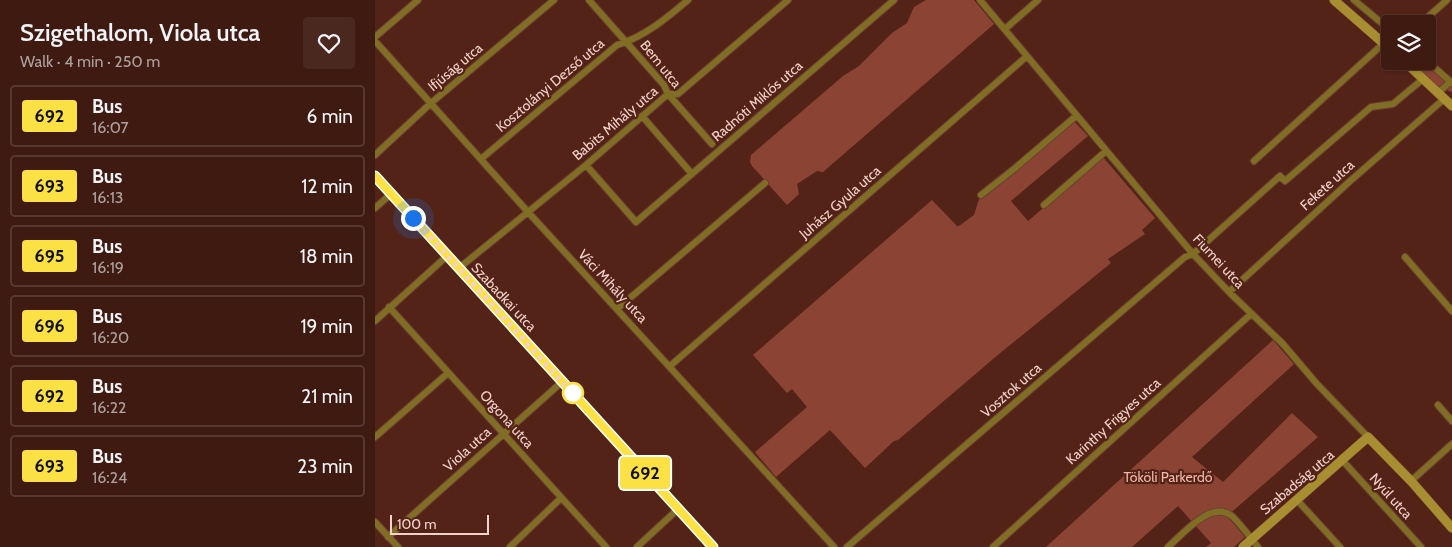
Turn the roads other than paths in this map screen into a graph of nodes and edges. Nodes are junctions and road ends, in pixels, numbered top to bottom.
1 (418, 0) edge
2 (554, 0) edge
3 (589, 0) edge
4 (688, 0) edge
5 (788, 0) edge
6 (895, 0) edge
7 (980, 0) edge
8 (1038, 0) edge
9 (1334, 0) edge
10 (1354, 0) edge
11 (1447, 0) edge
12 (1430, 15) edge
13 (1381, 22) edge
14 (1005, 29) junction
15 (375, 39) edge
16 (1381, 41) edge
17 (627, 42) junction
18 (1381, 51) edge
19 (1027, 57) junction
20 (1436, 69) edge
21 (1414, 70) edge
22 (1423, 79) junction
23 (1451, 83) edge
24 (669, 94) junction
25 (1441, 96) junction
26 (431, 103) junction
27 (1452, 106) edge
28 (642, 116) junction
29 (1076, 116) junction
30 (713, 144) dead end
31 (1106, 151) junction
32 (375, 155) edge
33 (481, 159) junction
34 (1254, 161) dead end
35 (586, 165) junction
36 (691, 174) junction
37 (375, 176) edge
38 (765, 183) dead end
39 (391, 194) junction
40 (981, 195) dead end
41 (1044, 205) dead end
42 (375, 208) edge
43 (528, 212) junction
44 (1193, 254) junction
45 (447, 256) junction
46 (1405, 257) dead end
47 (459, 268) junction
48 (1229, 292) junction
49 (389, 308) junction
50 (617, 309) junction
51 (1452, 311) edge
52 (1251, 314) junction
53 (375, 321) edge
54 (670, 366) junction
55 (448, 373) junction
56 (563, 381) junction
57 (1438, 405) dead end
58 (1452, 421) edge
59 (504, 433) junction
60 (375, 437) edge
61 (1368, 437) junction
62 (1452, 444) edge
63 (1343, 461) junction
64 (1411, 481) junction
65 (561, 498) junction
66 (1297, 500) junction
67 (678, 510) junction
68 (375, 522) edge
69 (1452, 528) edge
70 (388, 537) junction
71 (1251, 539) junction
72 (398, 547) edge
73 (511, 547) edge
74 (606, 547) edge
75 (637, 547) edge
76 (713, 547) edge
77 (834, 547) edge
78 (847, 547) edge
79 (993, 547) edge
80 (1168, 547) edge
81 (1243, 547) edge
82 (1258, 547) edge
83 (1341, 547) edge
84 (1421, 547) edge

1 - 15 street
2 - 26 street, Ifjúság utca
3 - 17 street, Bem utca
4 - 17 street, Kosztolányi Dezső utca
5 - 24 street, Babits Mihály utca
6 - 36 street, Radnóti Miklós utca
7 - 14 street, Fiumei utca
8 - 14 street
9 - 16 street
10 - 13 street
11 - 12 street
14 - 19 street, Fiumei utca
15 - 26 street, Váci Mihály utca
17 - 24 street, Bem utca
17 - 33 street, Kosztolányi Dezső utca
18 - 34 street
19 - 29 street, Fiumei utca
19 - 54 street, Juhász Gyula utca
20 - 23 street
21 - 22 street
22 - 25 street
22 - 44 street, Vosztok utca
23 - 25 street, Fekete utca
24 - 28 street, Babits Mihály utca
24 - 30 street, Bem utca
25 - 27 street
25 - 48 street, Fekete utca
26 - 32 street, Ifjúság utca
26 - 33 street, Váci Mihály utca
28 - 35 street, Babits Mihály utca
28 - 36 street
29 - 31 street, Fiumei utca
29 - 40 street
31 - 41 street
31 - 44 street, Fiumei utca
33 - 43 street, Váci Mihály utca
35 - 36 street, Radnóti Miklós utca
35 - 43 street, Babits Mihály utca
37 - 39 street, Szabadkai utca
38 - 50 street
39 - 42 street
39 - 45 street, Szabadkai utca
43 - 47 street, Babits Mihály utca
43 - 50 street, Váci Mihály utca
44 - 48 street, Fiumei utca
44 - 78 street, Vosztok utca
45 - 47 street, Szabadkai utca
45 - 49 street
46 - 51 street
47 - 56 street, Szabadkai utca
48 - 52 street, Fiumei utca
49 - 53 street
49 - 55 street, Orgona utca
50 - 54 street, Váci Mihály utca
52 - 61 street, Fiumei utca
52 - 79 street, Karinthy Frigyes utca
54 - 77 street, Váci Mihály utca
55 - 59 street, Orgona utca
55 - 60 street
56 - 59 street, Viola utca
56 - 67 street, Szabadkai utca
57 - 58 street
59 - 65 street, Orgona utca
59 - 70 street, Viola utca
61 - 63 street, Szabadság utca
61 - 64 street, Fiumei utca
62 - 64 street
63 - 66 street, Szabadság utca
63 - 84 street, Nyúl utca
64 - 69 street, Fiumei utca
65 - 73 street
65 - 74 street, Orgona utca
66 - 71 street, Szabadság utca
66 - 83 street
67 - 75 street
67 - 76 street, Szabadkai utca
68 - 70 street
70 - 72 street
71 - 80 street
71 - 81 street, Szabadság utca
71 - 82 street

